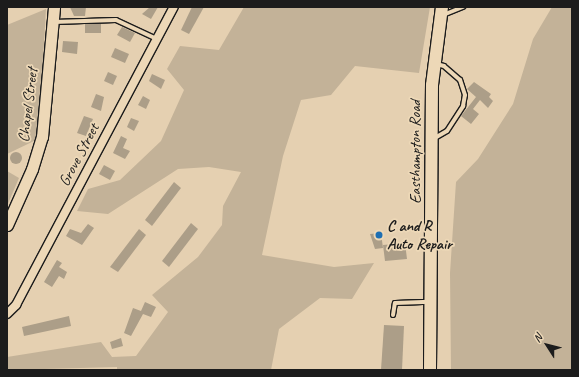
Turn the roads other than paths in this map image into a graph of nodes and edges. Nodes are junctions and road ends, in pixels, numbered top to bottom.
1 (54, 7) edge
2 (174, 7) edge
3 (463, 7) edge
4 (442, 11) edge
5 (53, 22) junction
6 (157, 39) junction
7 (434, 64) junction
8 (431, 139) junction
9 (7, 225) edge
10 (430, 302) junction
11 (7, 314) edge
12 (393, 315) dead end
13 (430, 370) edge

1 - 5 main road, Chapel Street
2 - 6 street, Grove Street
3 - 4 lane
4 - 7 main road, Easthampton Road
5 - 6 lane
5 - 9 main road, Chapel Street
6 - 11 street, Grove Street
7 - 8 main road, Easthampton Road
7 - 8 lane
8 - 10 main road, Easthampton Road
10 - 12 lane
10 - 13 main road, Easthampton Road

